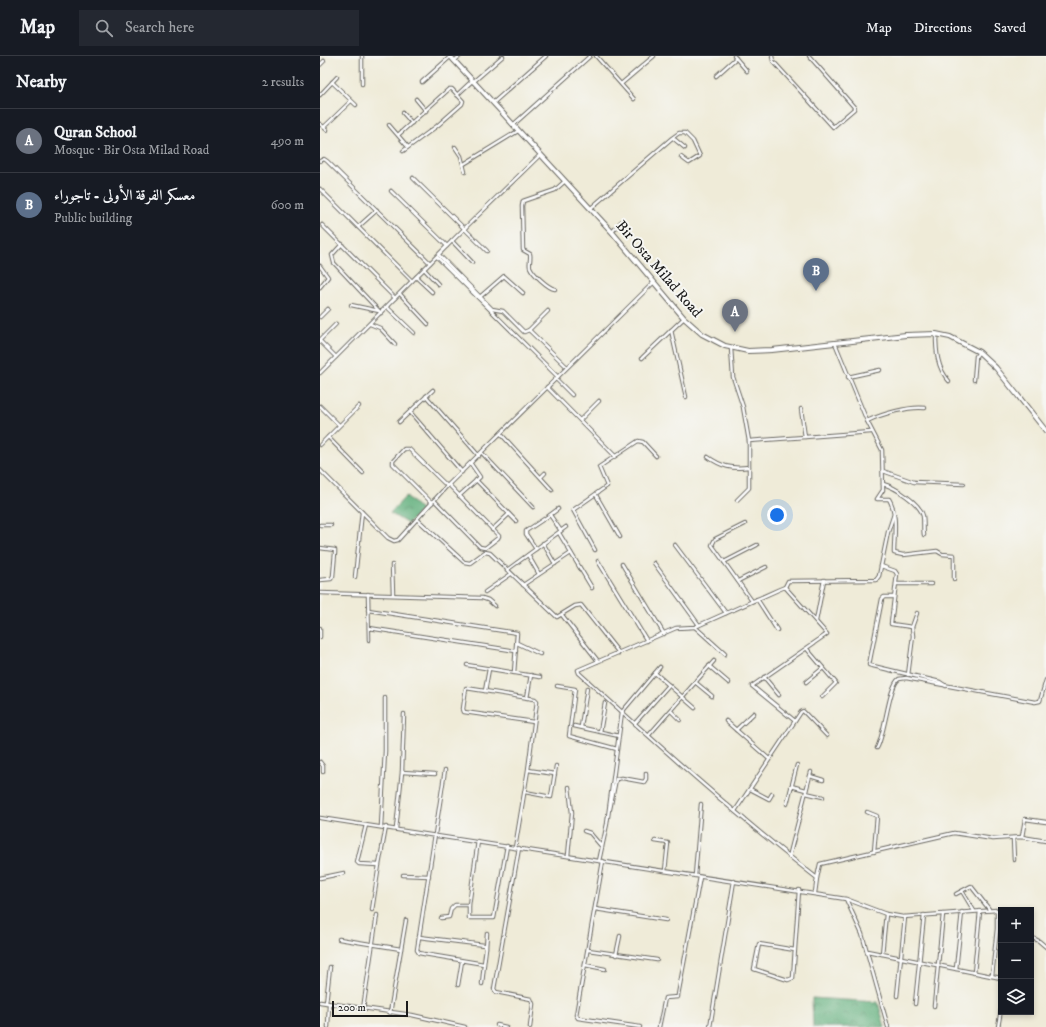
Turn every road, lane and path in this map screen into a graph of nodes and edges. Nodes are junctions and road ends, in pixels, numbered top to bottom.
1 (362, 56) edge
2 (450, 56) edge
3 (460, 56) edge
4 (503, 56) edge
5 (546, 56) edge
6 (590, 56) edge
7 (596, 56) edge
8 (654, 56) edge
9 (772, 56) edge
10 (809, 56) edge
11 (735, 57) edge
12 (324, 61) dead end
13 (454, 61) junction
14 (320, 65) edge
15 (747, 71) dead end
16 (716, 76) dead end
17 (337, 77) dead end
18 (332, 82) junction
19 (422, 82) dead end
20 (472, 82) junction
21 (362, 84) dead end
22 (621, 84) junction
23 (320, 95) edge
24 (457, 95) junction
25 (416, 99) dead end
26 (634, 99) dead end
27 (351, 101) junction
28 (493, 103) junction
29 (356, 105) dead end
30 (426, 111) junction
31 (403, 113) dead end
32 (412, 123) junction
33 (320, 124) edge
34 (389, 125) dead end
35 (512, 125) junction
36 (324, 127) junction
37 (326, 130) dead end
38 (518, 131) junction
39 (398, 135) junction
40 (672, 138) junction
41 (408, 147) junction
42 (455, 147) dead end
43 (684, 148) dead end
44 (403, 151) dead end
45 (540, 155) junction
46 (681, 157) dead end
47 (320, 161) edge
48 (464, 164) junction
49 (465, 172) dead end
50 (412, 178) dead end
51 (564, 182) junction
52 (320, 189) edge
53 (391, 191) dead end
54 (590, 209) junction
55 (377, 210) junction
56 (621, 222) dead end
57 (322, 225) dead end
58 (358, 227) junction
59 (464, 229) junction
60 (612, 232) junction
61 (452, 241) junction
62 (342, 244) junction
63 (447, 246) junction
64 (487, 251) dead end
65 (438, 256) junction
66 (472, 262) dead end
67 (430, 263) junction
68 (320, 266) edge
69 (424, 269) junction
70 (416, 277) junction
71 (412, 281) junction
72 (653, 283) junction
73 (438, 284) dead end
74 (320, 287) edge
75 (555, 288) dead end
76 (432, 292) dead end
77 (523, 293) dead end
78 (400, 294) junction
79 (481, 296) junction
80 (395, 298) junction
81 (351, 305) dead end
82 (387, 307) junction
83 (328, 309) dead end
84 (548, 311) dead end
85 (380, 312) junction
86 (320, 317) edge
87 (684, 318) junction
88 (336, 324) dead end
89 (370, 324) junction
90 (428, 324) dead end
91 (529, 330) junction
92 (671, 330) junction
93 (414, 333) dead end
94 (936, 334) junction
95 (320, 340) edge
96 (835, 342) junction
97 (395, 344) dead end
98 (731, 348) junction
99 (979, 352) junction
100 (336, 357) junction
101 (642, 358) dead end
102 (567, 367) junction
103 (880, 370) dead end
104 (320, 373) edge
105 (848, 377) junction
106 (557, 378) junction
107 (974, 380) dead end
108 (949, 381) dead end
109 (547, 387) junction
110 (432, 390) dead end
111 (572, 395) dead end
112 (426, 396) junction
113 (686, 397) dead end
114 (599, 401) dead end
115 (320, 406) edge
116 (360, 406) dead end
117 (801, 408) dead end
118 (925, 408) dead end
119 (410, 412) junction
120 (580, 420) junction
121 (867, 421) junction
122 (400, 422) dead end
123 (339, 425) junction
124 (1046, 431) edge
125 (872, 432) junction
126 (501, 434) junction
127 (328, 437) junction
128 (805, 437) junction
129 (749, 441) junction
130 (320, 445) edge
131 (482, 453) junction
132 (479, 456) junction
133 (615, 456) junction
134 (656, 456) dead end
135 (708, 457) dead end
136 (471, 464) junction
137 (749, 467) junction
138 (320, 470) edge
139 (883, 471) junction
140 (462, 472) junction
141 (363, 473) dead end
142 (545, 473) dead end
143 (541, 477) junction
144 (476, 480) junction
145 (883, 484) junction
146 (964, 484) dead end
147 (448, 486) junction
148 (552, 490) dead end
149 (596, 495) junction
150 (459, 496) junction
151 (737, 500) dead end
152 (433, 502) junction
153 (533, 507) dead end
154 (558, 509) dead end
155 (362, 512) junction
156 (509, 514) junction
157 (894, 514) junction
158 (550, 515) junction
159 (417, 519) junction
160 (516, 521) dead end
161 (745, 524) dead end
162 (320, 525) edge
163 (331, 525) dead end
164 (566, 527) dead end
165 (492, 530) junction
166 (560, 532) junction
167 (924, 535) dead end
168 (620, 537) dead end
169 (543, 543) junction
170 (675, 545) dead end
171 (757, 545) dead end
172 (320, 548) edge
173 (536, 549) junction
174 (595, 550) dead end
175 (571, 553) junction
176 (528, 555) junction
177 (598, 561) dead end
178 (724, 562) junction
179 (654, 563) dead end
180 (555, 564) junction
181 (622, 564) dead end
182 (392, 565) dead end
183 (881, 566) junction
184 (766, 567) dead end
185 (507, 570) junction
186 (511, 574) junction
187 (539, 574) junction
188 (355, 577) dead end
189 (954, 579) dead end
190 (320, 580) edge
191 (824, 580) junction
192 (738, 581) junction
193 (896, 584) junction
194 (931, 584) dead end
195 (523, 585) junction
196 (784, 587) junction
197 (592, 588) dead end
198 (485, 592) dead end
199 (320, 593) edge
200 (368, 594) junction
201 (393, 594) junction
202 (894, 597) junction
203 (757, 599) junction
204 (752, 601) junction
205 (496, 606) dead end
206 (368, 610) junction
207 (726, 613) junction
208 (917, 613) dead end
209 (562, 615) junction
210 (816, 621) junction
211 (699, 625) junction
212 (695, 627) junction
213 (912, 627) junction
214 (320, 628) edge
215 (369, 628) junction
216 (777, 630) dead end
217 (664, 634) junction
218 (320, 637) edge
219 (369, 640) dead end
220 (647, 641) junction
221 (517, 642) junction
222 (807, 649) junction
223 (516, 651) junction
224 (619, 653) junction
225 (540, 654) dead end
226 (725, 654) dead end
227 (598, 661) junction
228 (714, 661) dead end
229 (467, 665) dead end
230 (709, 666) junction
231 (660, 667) dead end
232 (823, 668) junction
233 (489, 669) junction
234 (514, 673) junction
235 (655, 673) junction
236 (531, 675) junction
237 (908, 675) junction
238 (540, 677) dead end
239 (764, 677) junction
240 (1046, 680) edge
241 (695, 682) junction
242 (806, 682) dead end
243 (729, 683) dead end
244 (669, 684) junction
245 (557, 686) dead end
246 (946, 686) junction
247 (587, 688) dead end
248 (485, 691) junction
249 (779, 695) dead end
250 (712, 696) dead end
251 (683, 697) junction
252 (822, 697) dead end
253 (385, 698) dead end
254 (527, 698) junction
255 (605, 702) dead end
256 (695, 708) dead end
257 (670, 711) junction
258 (622, 712) junction
259 (754, 713) dead end
260 (404, 714) dead end
261 (680, 720) dead end
262 (726, 721) dead end
263 (794, 721) junction
264 (534, 722) junction
265 (635, 723) junction
266 (574, 726) dead end
267 (581, 727) junction
268 (736, 730) junction
269 (600, 732) junction
270 (649, 735) junction
271 (619, 736) junction
272 (827, 736) dead end
273 (878, 748) dead end
274 (617, 749) junction
275 (769, 760) junction
276 (320, 762) edge
277 (797, 765) dead end
278 (556, 766) dead end
279 (445, 770) dead end
280 (528, 770) junction
281 (323, 772) dead end
282 (402, 772) junction
283 (646, 773) dead end
284 (435, 774) dead end
285 (555, 774) junction
286 (823, 780) dead end
287 (791, 786) junction
288 (569, 787) dead end
289 (750, 789) junction
290 (525, 792) junction
291 (806, 792) junction
292 (772, 794) dead end
293 (822, 797) dead end
294 (702, 804) dead end
295 (787, 804) dead end
296 (609, 810) junction
297 (735, 811) junction
298 (867, 812) dead end
299 (320, 818) edge
300 (1046, 822) edge
301 (366, 824) junction
302 (381, 827) junction
303 (386, 828) junction
304 (396, 829) junction
305 (584, 831) dead end
306 (435, 834) junction
307 (1022, 837) junction
308 (1013, 838) junction
309 (478, 841) junction
310 (655, 841) dead end
311 (1046, 841) edge
312 (507, 846) junction
313 (602, 847) junction
314 (515, 848) junction
315 (519, 848) junction
316 (874, 852) junction
317 (568, 856) junction
318 (789, 857) junction
319 (599, 860) junction
320 (1014, 860) dead end
321 (603, 861) junction
322 (379, 864) junction
323 (665, 871) junction
324 (344, 873) dead end
325 (403, 875) dead end
326 (429, 876) junction
327 (695, 876) junction
328 (700, 877) junction
329 (320, 878) edge
330 (817, 878) junction
331 (734, 881) junction
332 (799, 890) junction
333 (962, 891) junction
334 (815, 893) junction
335 (956, 894) dead end
336 (846, 899) junction
337 (470, 905) junction
338 (595, 908) junction
339 (372, 910) dead end
340 (990, 910) junction
341 (974, 911) junction
342 (980, 911) junction
343 (962, 912) junction
344 (886, 914) junction
345 (943, 914) junction
346 (377, 915) dead end
347 (924, 915) junction
348 (905, 917) junction
349 (441, 918) dead end
350 (406, 920) dead end
351 (666, 920) dead end
352 (487, 933) dead end
353 (620, 936) dead end
354 (419, 937) junction
355 (1034, 938) edge
356 (339, 939) dead end
357 (373, 944) junction
358 (1046, 947) edge
359 (486, 948) junction
360 (400, 949) junction
361 (588, 950) junction
362 (795, 950) junction
363 (867, 951) junction
364 (882, 954) junction
365 (616, 955) junction
366 (900, 958) junction
367 (657, 960) dead end
368 (462, 961) junction
369 (919, 962) junction
370 (484, 964) junction
371 (585, 965) junction
372 (937, 965) junction
373 (330, 967) dead end
374 (605, 969) dead end
375 (956, 969) junction
376 (974, 973) junction
377 (992, 976) junction
378 (998, 977) edge
379 (482, 984) dead end
380 (458, 985) dead end
381 (897, 996) dead end
382 (320, 1002) edge
383 (327, 1003) junction
384 (915, 1004) dead end
385 (934, 1006) dead end
386 (363, 1009) junction
387 (390, 1013) junction
388 (1000, 1015) edge
389 (497, 1025) dead end
390 (328, 1027) edge
391 (465, 1027) edge
392 (506, 1027) edge
393 (530, 1027) edge
394 (640, 1027) edge
395 (659, 1027) edge
396 (710, 1027) edge
397 (888, 1027) edge
398 (998, 1027) edge

1 - 21 street
2 - 13 main road, Bir Osta Milad Road
2 - 19 street
3 - 13 street
4 - 20 street
5 - 28 street
6 - 35 street
7 - 22 street
8 - 22 street
9 - 10 street
11 - 15 street
11 - 16 street
12 - 14 street
13 - 20 main road, Bir Osta Milad Road
17 - 18 street
18 - 23 street
18 - 27 street
20 - 24 street
20 - 28 main road, Bir Osta Milad Road
22 - 26 street
24 - 30 street
24 - 41 street
25 - 30 street
27 - 29 street
27 - 36 street
28 - 35 main road, Bir Osta Milad Road
30 - 32 street
31 - 32 street
32 - 39 street
33 - 36 street
34 - 39 street
35 - 38 main road, Bir Osta Milad Road
36 - 37 street
38 - 45 main road, Bir Osta Milad Road
38 - 48 street
39 - 41 street
40 - 43 street
40 - 46 street
40 - 54 street
41 - 44 street
42 - 48 street
45 - 51 main road, Bir Osta Milad Road
45 - 59 street
47 - 55 street
48 - 49 street
50 - 59 street
51 - 54 main road, Bir Osta Milad Road
51 - 75 street
52 - 58 street
53 - 63 street
54 - 60 main road, Bir Osta Milad Road
55 - 58 street
55 - 67 street
56 - 60 street
57 - 62 street
58 - 71 street
59 - 61 street
59 - 64 street
60 - 72 main road, Bir Osta Milad Road
61 - 63 street
61 - 66 street
62 - 80 street
62 - 85 street
63 - 65 street
65 - 67 street
65 - 79 street
65 - 106 street
67 - 69 street
68 - 74 street
69 - 70 street
69 - 73 street
70 - 71 street
70 - 76 street
71 - 78 street
72 - 87 main road, Bir Osta Milad Road
72 - 102 street
77 - 79 street
78 - 80 street
78 - 90 street
79 - 91 street
80 - 82 street
81 - 85 street
82 - 85 street
82 - 93 street
83 - 86 street
84 - 91 street
85 - 89 street
87 - 92 street
87 - 98 main road, Bir Osta Milad Road
88 - 95 street
89 - 97 street
89 - 100 street
91 - 102 street
92 - 101 street
92 - 113 street
94 - 96 main road, Bir Osta Milad Road
94 - 99 main road, Bir Osta Milad Road
94 - 108 street
95 - 100 street
96 - 98 main road, Bir Osta Milad Road
96 - 105 street
98 - 129 street
99 - 107 street
99 - 124 main road, Bir Osta Milad Road
100 - 104 street
102 - 106 street
103 - 105 street
105 - 121 street
106 - 109 street
106 - 111 street
109 - 120 street
109 - 126 street
110 - 112 street
112 - 119 street
112 - 132 street
114 - 120 street
115 - 123 street
116 - 123 street
117 - 128 street
118 - 121 street
119 - 122 street
119 - 140 street
120 - 133 street
121 - 125 street
123 - 127 street
125 - 128 street
125 - 139 street
126 - 131 street
126 - 143 street
127 - 130 street
127 - 141 street
128 - 129 street
129 - 137 street
131 - 132 street
131 - 153 street
132 - 136 street
133 - 134 street
133 - 149 street
135 - 137 street
136 - 140 street
136 - 144 street
137 - 151 street
138 - 155 street
139 - 145 street
139 - 146 street
140 - 147 street
142 - 143 street
143 - 148 street
144 - 150 street
144 - 156 street
145 - 157 street
145 - 167 street
147 - 150 street
147 - 152 street
147 - 152 street
149 - 168 street
149 - 174 street
150 - 165 street
152 - 159 street
152 - 165 street
154 - 158 street
155 - 159 street
155 - 188 street
156 - 160 street
156 - 165 street
157 - 183 street
157 - 189 street
158 - 166 street
158 - 173 street
159 - 185 street
161 - 178 street
162 - 163 street
164 - 166 street
166 - 169 street
166 - 175 street
169 - 173 street
169 - 180 street
170 - 207 street
171 - 178 street
172 - 190 street
173 - 176 street
175 - 180 street
175 - 197 street
176 - 185 street
176 - 187 street
177 - 220 street
178 - 192 street
179 - 211 street
180 - 187 street
181 - 217 street
182 - 201 street
183 - 191 street
183 - 193 street
184 - 192 street
185 - 186 street
186 - 195 street
186 - 198 street
187 - 195 street
191 - 196 street
191 - 210 street
192 - 204 street
193 - 194 street
193 - 202 street
195 - 209 street
196 - 203 street
196 - 210 street
199 - 200 street
200 - 201 street
200 - 206 street
201 - 205 street
202 - 213 street
202 - 237 street
203 - 204 street
203 - 216 street
204 - 207 street
206 - 215 street
206 - 221 street
207 - 211 street
208 - 213 street
209 - 224 street
209 - 227 street
210 - 222 street
211 - 212 street
212 - 217 street
212 - 226 street
213 - 237 street
214 - 218 street
215 - 219 street
215 - 223 street
217 - 220 street
220 - 224 street
221 - 223 street
221 - 225 street
222 - 232 street
222 - 239 street
223 - 234 street
224 - 227 street
227 - 258 street
228 - 230 street
229 - 233 street
230 - 241 street
230 - 243 street
231 - 235 street
232 - 242 street
232 - 252 street
233 - 234 street
233 - 248 street
234 - 236 street
235 - 244 street
235 - 258 street
236 - 238 street
236 - 254 street
237 - 246 street
239 - 249 street
239 - 263 street
240 - 246 street
241 - 250 street
241 - 251 street
244 - 251 street
244 - 265 street
245 - 274 street
246 - 273 street
247 - 267 street
248 - 254 street
248 - 264 street
251 - 256 street
251 - 257 street
253 - 302 street
254 - 264 street
255 - 269 street
257 - 261 street
257 - 270 street
258 - 265 street
258 - 271 street
259 - 268 street
260 - 282 street
262 - 268 street
263 - 272 street
263 - 275 street
264 - 280 street
265 - 270 street
266 - 267 street
267 - 269 street
268 - 275 street
269 - 271 street
270 - 297 street
271 - 274 street
274 - 296 street
275 - 289 street
276 - 281 street
277 - 287 street
278 - 285 street
279 - 306 street
280 - 285 street
280 - 290 street
282 - 284 street
282 - 304 street
283 - 296 street
285 - 290 street
286 - 291 street
287 - 291 street
287 - 295 street
288 - 317 street
289 - 292 street
289 - 297 street
290 - 314 street
291 - 293 street
291 - 318 street
294 - 327 street
296 - 313 street
297 - 318 street
298 - 316 street
299 - 301 street
300 - 307 street
301 - 302 street
301 - 322 street
302 - 303 street
303 - 304 street
303 - 322 street
304 - 306 street
305 - 313 street
306 - 309 street
306 - 326 street
307 - 308 street
307 - 311 street
308 - 316 street
308 - 320 street
309 - 312 street
309 - 337 street
310 - 323 street
312 - 314 street
312 - 337 street
313 - 319 street
314 - 315 street
315 - 317 street
315 - 393 street
316 - 330 street
317 - 319 street
318 - 330 street
319 - 321 street
321 - 323 street
321 - 338 street
322 - 339 street
323 - 327 street
324 - 329 street
325 - 326 street
326 - 354 street
327 - 328 street
328 - 331 street
328 - 395 street
330 - 334 street
331 - 332 street
331 - 396 street
332 - 334 street
332 - 362 street
333 - 335 street
333 - 340 street
333 - 341 street
334 - 336 street
336 - 344 street
336 - 363 street
337 - 349 street
338 - 351 street
338 - 361 street
340 - 342 street
340 - 377 street
341 - 342 street
341 - 343 street
342 - 376 street
343 - 345 street
343 - 375 street
344 - 348 street
344 - 364 street
345 - 347 street
345 - 372 street
346 - 357 street
347 - 348 street
347 - 369 street
348 - 366 street
350 - 360 street
352 - 359 street
353 - 365 street
354 - 359 street
354 - 368 street
355 - 358 street
356 - 357 street
357 - 360 street
357 - 386 street
359 - 370 street
360 - 387 street
361 - 365 street
361 - 371 street
362 - 362 street
363 - 364 street
363 - 397 street
364 - 366 street
365 - 367 street
366 - 369 street
366 - 381 street
368 - 370 street
368 - 380 street
369 - 372 street
369 - 384 street
370 - 379 street
371 - 374 street
371 - 394 street
372 - 375 street
372 - 385 street
373 - 383 street
375 - 376 street
376 - 377 street
377 - 378 street
382 - 383 street
383 - 386 street
383 - 390 street
386 - 387 street
387 - 391 street
388 - 398 street
389 - 392 street

